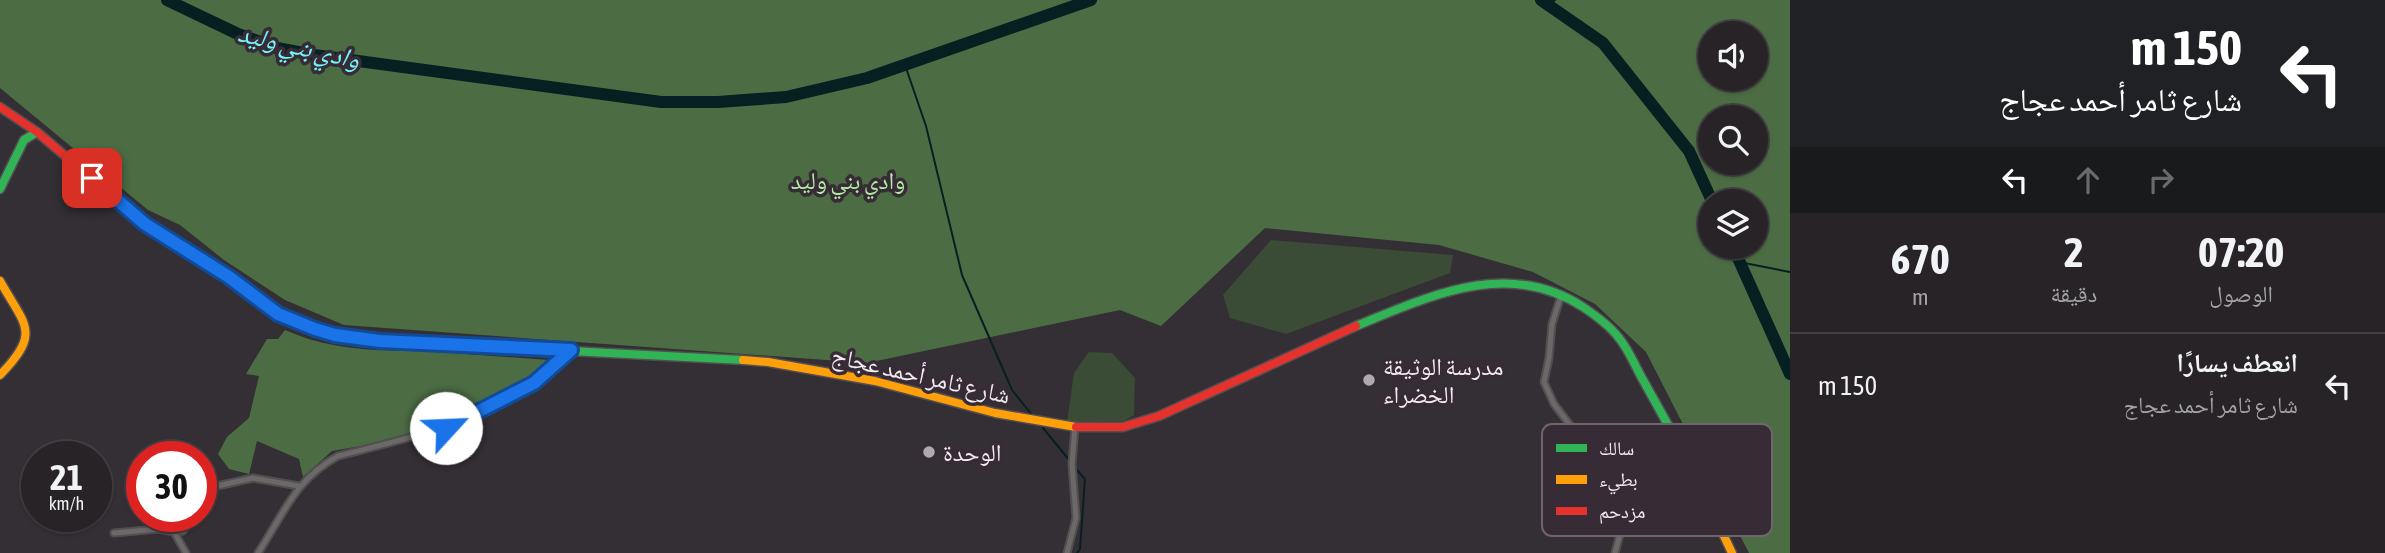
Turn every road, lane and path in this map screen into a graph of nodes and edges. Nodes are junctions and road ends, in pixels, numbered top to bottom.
1 (0, 107) edge
2 (37, 132) junction
3 (0, 188) edge
4 (0, 281) edge
5 (1562, 296) junction
6 (571, 350) junction
7 (0, 375) edge
8 (1569, 424) edge
9 (1667, 424) edge
10 (1075, 427) junction
11 (217, 486) edge
12 (299, 486) junction
13 (126, 532) edge
14 (174, 532) edge
15 (114, 533) dead end
16 (1620, 536) edge
17 (1724, 536) edge
18 (186, 553) edge
19 (258, 553) edge
20 (1067, 553) edge
21 (1615, 553) edge
22 (1732, 553) edge

1 - 2 main road, شارع ثامر أحمد عجاج
2 - 3 main road
2 - 6 main road, شارع ثامر أحمد عجاج
4 - 7 main road
5 - 8 street
5 - 9 main road, شارع ثامر أحمد عجاج
5 - 10 main road, شارع ثامر أحمد عجاج
6 - 10 main road, شارع ثامر أحمد عجاج
6 - 12 street
10 - 20 street
11 - 12 street
12 - 19 street
13 - 15 street
14 - 18 street
16 - 21 street
17 - 22 main road, شارع ثامر أحمد عجاج

